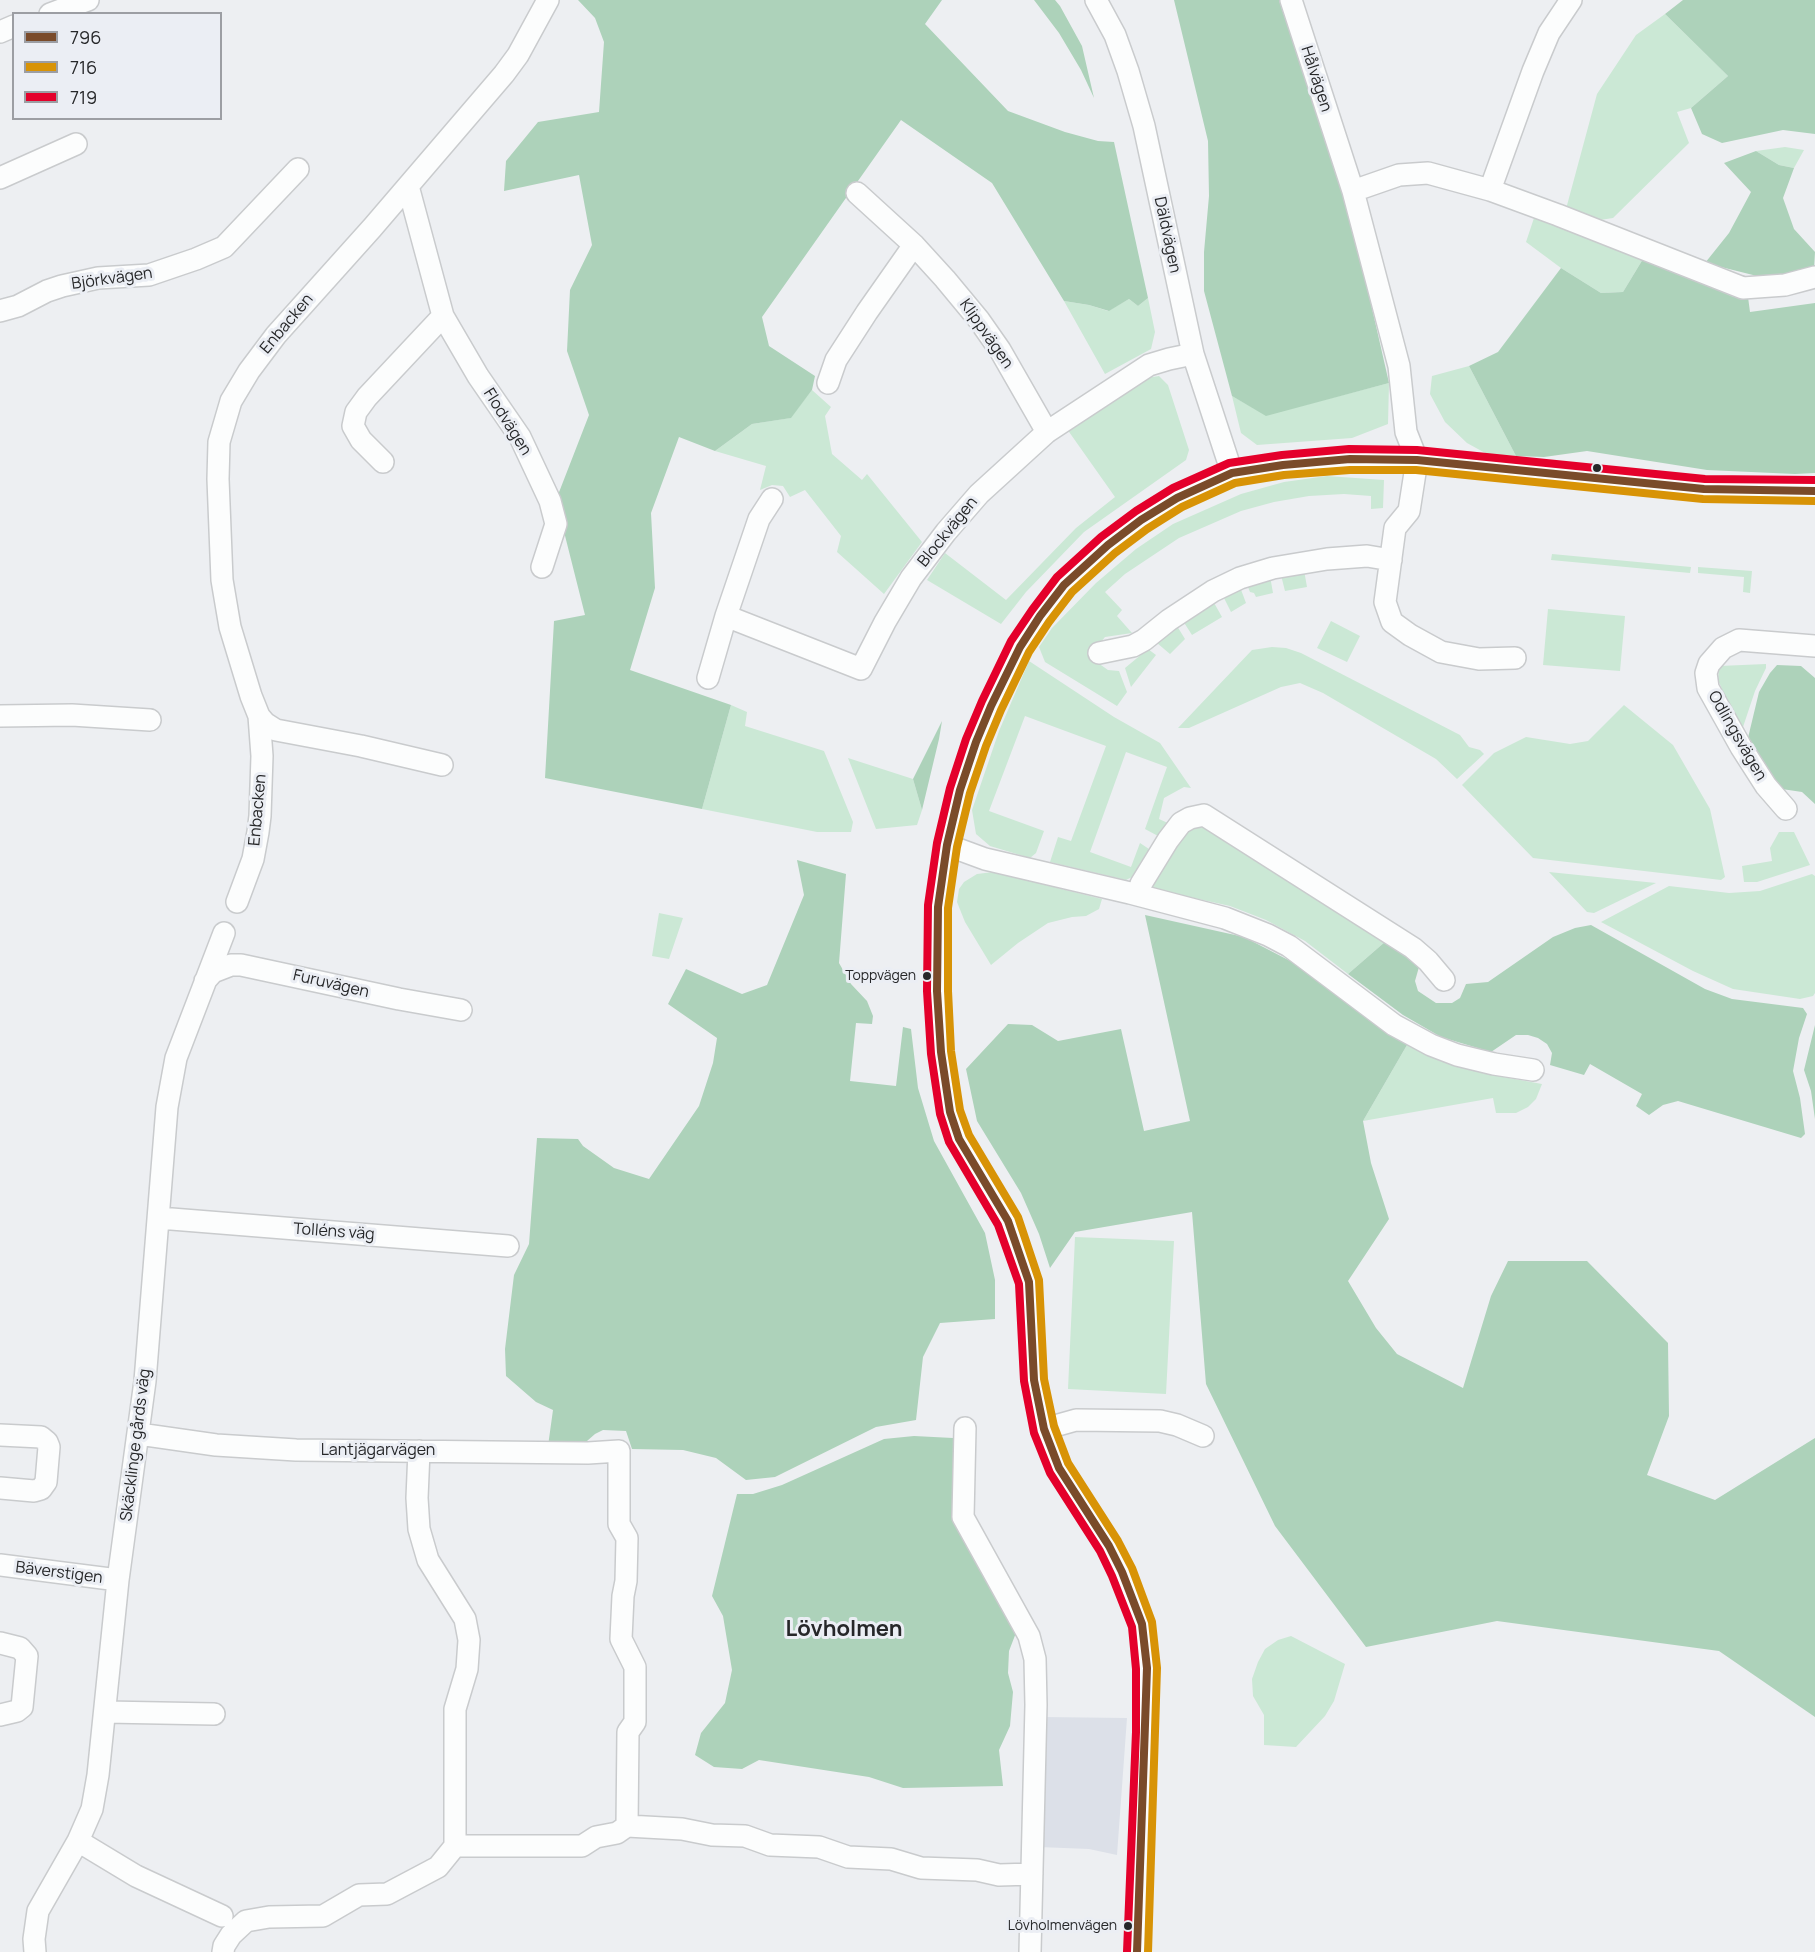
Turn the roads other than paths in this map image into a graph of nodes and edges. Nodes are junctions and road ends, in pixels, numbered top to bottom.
1 (88, 0) edge
2 (548, 0) edge
3 (1096, 0) edge
4 (1291, 0) edge
5 (1571, 0) edge
6 (55, 12) edge
7 (76, 144) dead end
8 (298, 169) dead end
9 (0, 178) edge
10 (408, 186) junction
11 (1490, 190) junction
12 (1353, 191) junction
13 (857, 193) dead end
14 (914, 245) junction
15 (1815, 277) edge
16 (0, 311) edge
17 (443, 316) junction
18 (1193, 354) junction
19 (828, 383) dead end
20 (1047, 432) junction
21 (1417, 460) junction
22 (383, 462) dead end
23 (1232, 473) junction
24 (1815, 491) edge
25 (772, 499) dead end
26 (1391, 560) junction
27 (542, 567) dead end
28 (726, 616) junction
29 (1815, 646) edge
30 (1099, 653) dead end
31 (1515, 658) dead end
32 (708, 678) dead end
33 (0, 716) edge
34 (259, 716) junction
35 (150, 720) dead end
36 (442, 765) dead end
37 (1786, 809) dead end
38 (947, 845) junction
39 (1139, 895) junction
40 (237, 902) dead end
41 (224, 933) dead end
42 (1444, 980) dead end
43 (205, 981) junction
44 (461, 1010) dead end
45 (1533, 1070) dead end
46 (159, 1218) junction
47 (508, 1246) dead end
48 (965, 1428) dead end
49 (1044, 1429) junction
50 (139, 1434) junction
51 (0, 1435) edge
52 (1203, 1436) dead end
53 (419, 1451) junction
54 (0, 1488) edge
55 (0, 1565) edge
56 (118, 1580) junction
57 (0, 1643) edge
58 (106, 1712) junction
59 (214, 1714) dead end
60 (0, 1715) edge
61 (627, 1826) junction
62 (78, 1841) junction
63 (455, 1846) junction
64 (1032, 1874) junction
65 (222, 1916) dead end
66 (34, 1952) edge
67 (224, 1952) edge
68 (1030, 1952) edge
69 (1137, 1952) edge

1 - 6 street
2 - 10 street, Enbacken
3 - 18 street, Däldvägen
4 - 12 street, Hålvägen
5 - 11 street
7 - 9 street
8 - 16 street, Björkvägen
10 - 17 street, Flodvägen
10 - 34 street, Enbacken
11 - 12 street
11 - 15 street
12 - 21 street, Hålvägen
13 - 14 street, Klippvägen
14 - 19 street
14 - 20 street, Klippvägen
17 - 22 street
17 - 27 street, Flodvägen
18 - 20 street, Blockvägen
18 - 23 street, Däldvägen
20 - 28 street, Blockvägen
21 - 23 street
21 - 24 street
21 - 26 street
23 - 38 street
25 - 28 street
26 - 30 street
26 - 31 street
28 - 32 street
29 - 37 street, Odlingsvägen
33 - 35 street
34 - 36 street
34 - 40 street, Enbacken
38 - 39 street
38 - 49 street
39 - 42 street
39 - 45 street
41 - 43 street, Skäcklinge gårds väg
43 - 44 street, Furuvägen
43 - 46 street, Skäcklinge gårds väg
46 - 47 street, Tolléns väg
46 - 50 street, Skäcklinge gårds väg
48 - 64 street
49 - 52 street
49 - 69 street
50 - 53 street, Lantjägarvägen
50 - 56 street, Skäcklinge gårds väg
51 - 54 street
53 - 61 street, Lantjägarvägen
53 - 63 street
55 - 56 street, Bäverstigen
56 - 58 street, Skäcklinge gårds väg
57 - 60 street
58 - 59 street
58 - 62 street, Skäcklinge gårds väg
61 - 63 street
61 - 64 street
62 - 65 street
62 - 66 street, Skäcklinge gårds väg
63 - 67 street
64 - 68 street

